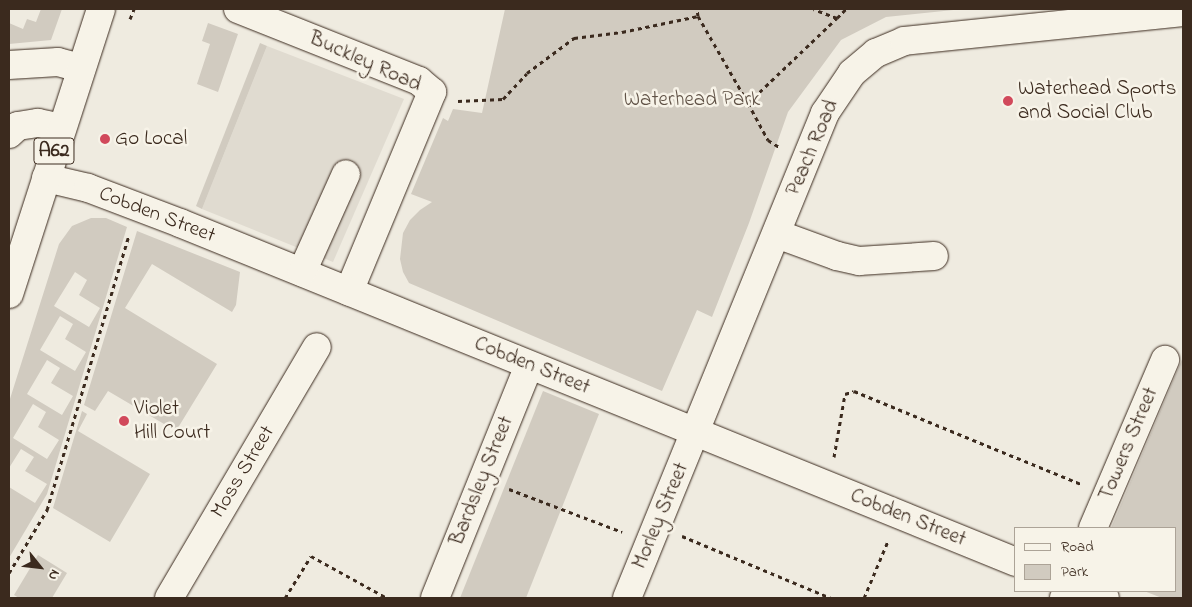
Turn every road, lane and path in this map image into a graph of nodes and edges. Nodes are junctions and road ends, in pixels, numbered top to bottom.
1 (101, 9) edge
2 (238, 9) edge
3 (697, 9) edge
4 (814, 9) edge
5 (846, 9) edge
6 (1183, 12) edge
7 (698, 16) junction
8 (837, 18) junction
9 (9, 65) edge
10 (81, 68) junction
11 (432, 92) junction
12 (748, 103) junction
13 (61, 128) junction
14 (9, 134) edge
15 (806, 162) junction
16 (346, 174) dead end
17 (46, 178) junction
18 (130, 232) dead end
19 (777, 234) junction
20 (934, 256) dead end
21 (302, 272) junction
22 (349, 291) junction
23 (9, 294) edge
24 (317, 347) dead end
25 (1165, 360) dead end
26 (529, 365) junction
27 (696, 433) junction
28 (483, 479) junction
29 (829, 486) junction
30 (1107, 495) junction
31 (900, 514) junction
32 (1093, 527) edge
33 (652, 533) junction
34 (1014, 561) edge
35 (9, 573) edge
36 (1090, 592) edge
37 (169, 598) edge
38 (285, 598) edge
39 (387, 598) edge
40 (436, 598) edge
41 (627, 598) edge
42 (831, 598) edge
43 (864, 598) edge
44 (1105, 598) edge

1 - 10 street, A62
2 - 11 street, Buckley Road
3 - 7 path
4 - 8 path
5 - 8 path
6 - 15 street, Peach Road
7 - 11 path
7 - 12 path
8 - 12 path
9 - 10 street
10 - 13 street, A62
11 - 22 street, Buckley Road
12 - 15 path
13 - 14 street
13 - 17 street, A62
15 - 19 street, Peach Road
16 - 21 street
17 - 21 street, Cobden Street
17 - 23 street, A62
18 - 35 path
19 - 20 street
19 - 27 street, Peach Road
21 - 22 street, Cobden Street
22 - 26 street, Cobden Street
24 - 37 street, Moss Street
25 - 30 street, Towers Street
26 - 27 street, Cobden Street
26 - 28 street, Bardsley Street
27 - 29 street, Cobden Street
27 - 33 street, Morley Street
28 - 33 path
28 - 40 street, Bardsley Street
29 - 30 path
29 - 31 street, Cobden Street
30 - 32 street, Towers Street
31 - 34 street, Cobden Street
31 - 43 path
33 - 41 street, Morley Street
33 - 42 path
36 - 44 street
38 - 39 path

